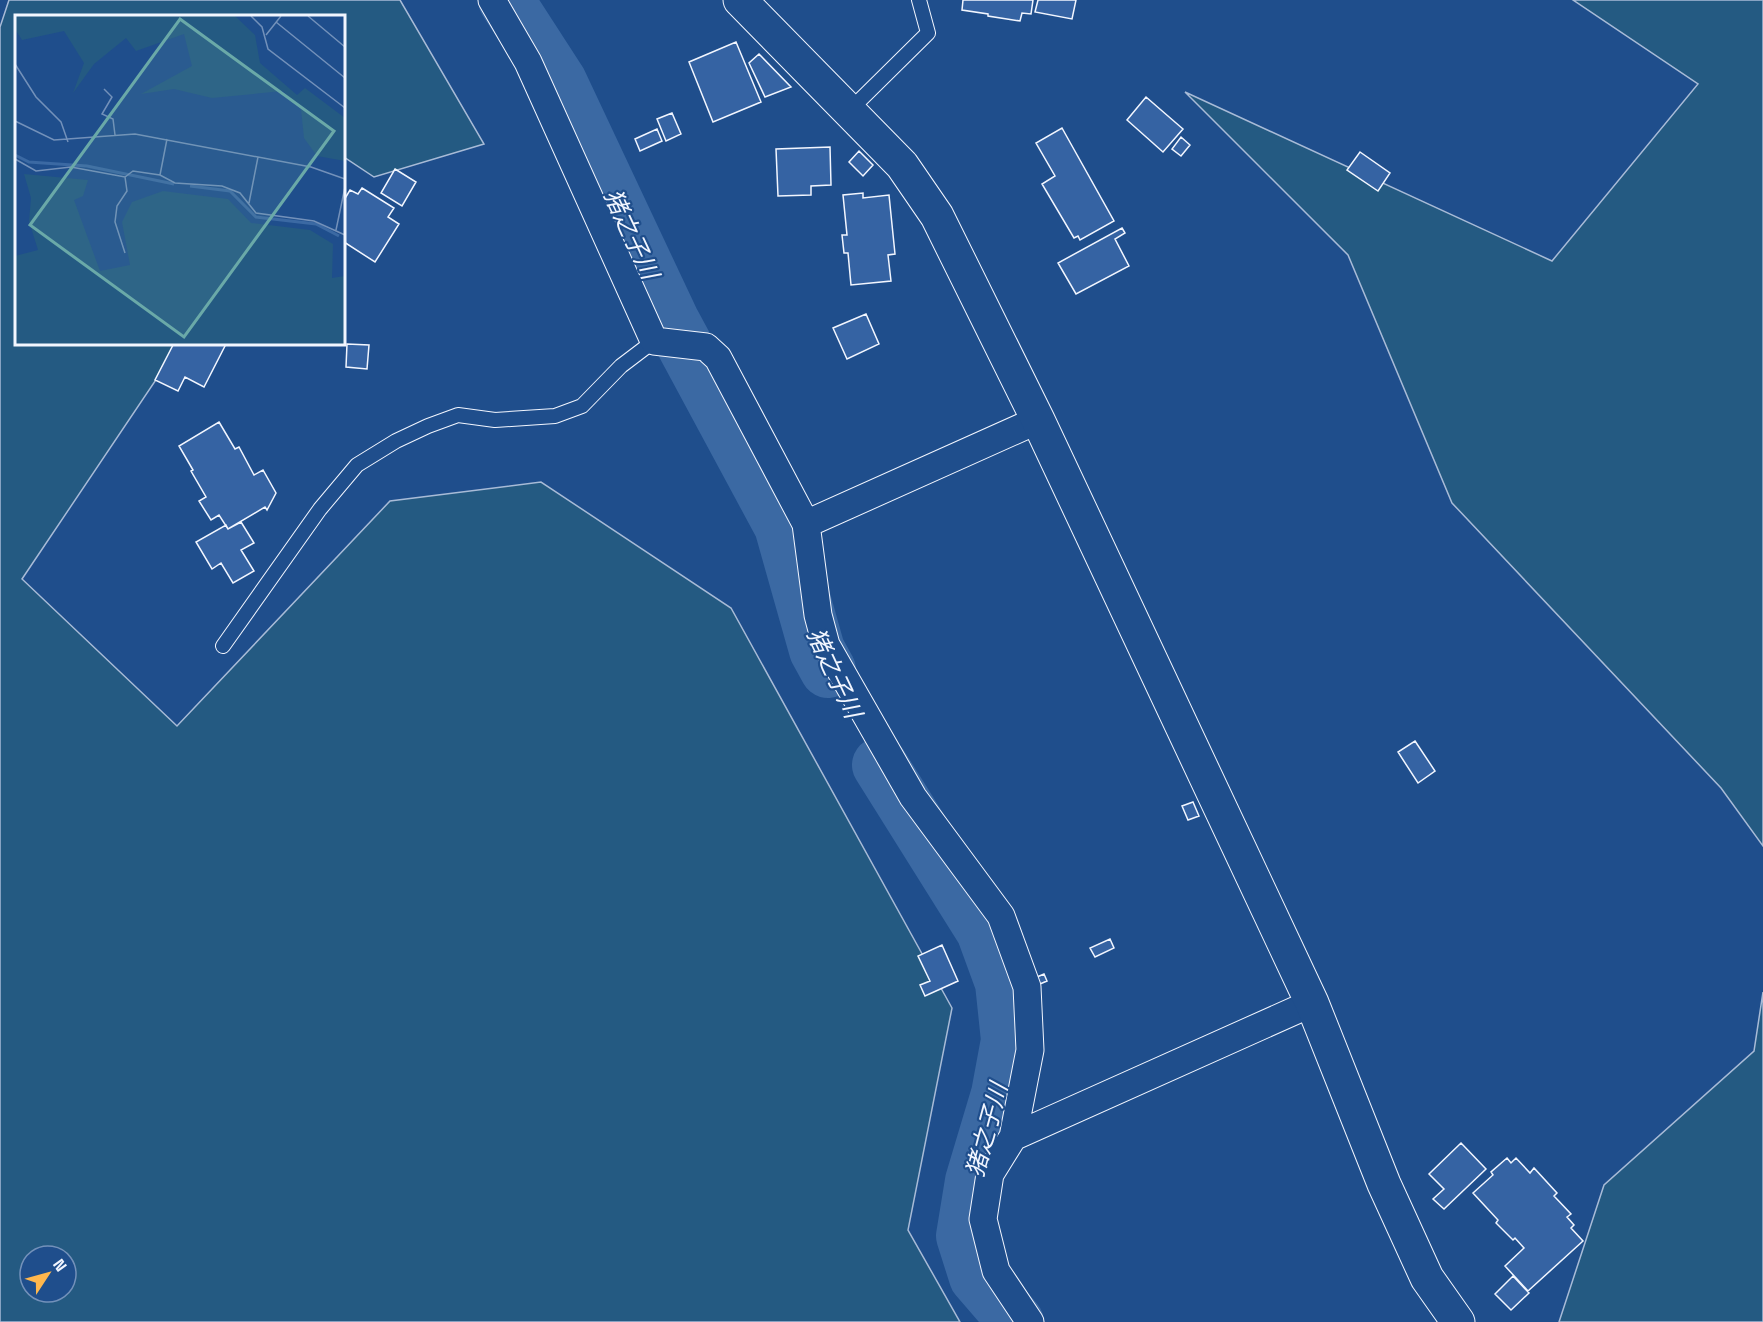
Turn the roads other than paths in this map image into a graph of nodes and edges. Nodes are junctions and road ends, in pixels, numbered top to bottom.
1 (492, 0) edge
2 (740, 0) edge
3 (919, 0) edge
4 (849, 111) junction
5 (663, 342) junction
6 (1038, 420) junction
7 (806, 524) junction
8 (224, 646) dead end
9 (1312, 1003) junction
10 (1013, 1137) junction
11 (1030, 1322) edge
12 (1458, 1322) edge

1 - 5 street
2 - 4 street
3 - 4 lane
4 - 6 street
5 - 7 street
5 - 8 lane
6 - 7 street
6 - 9 street
7 - 10 street
9 - 10 street
9 - 12 street
10 - 11 street

